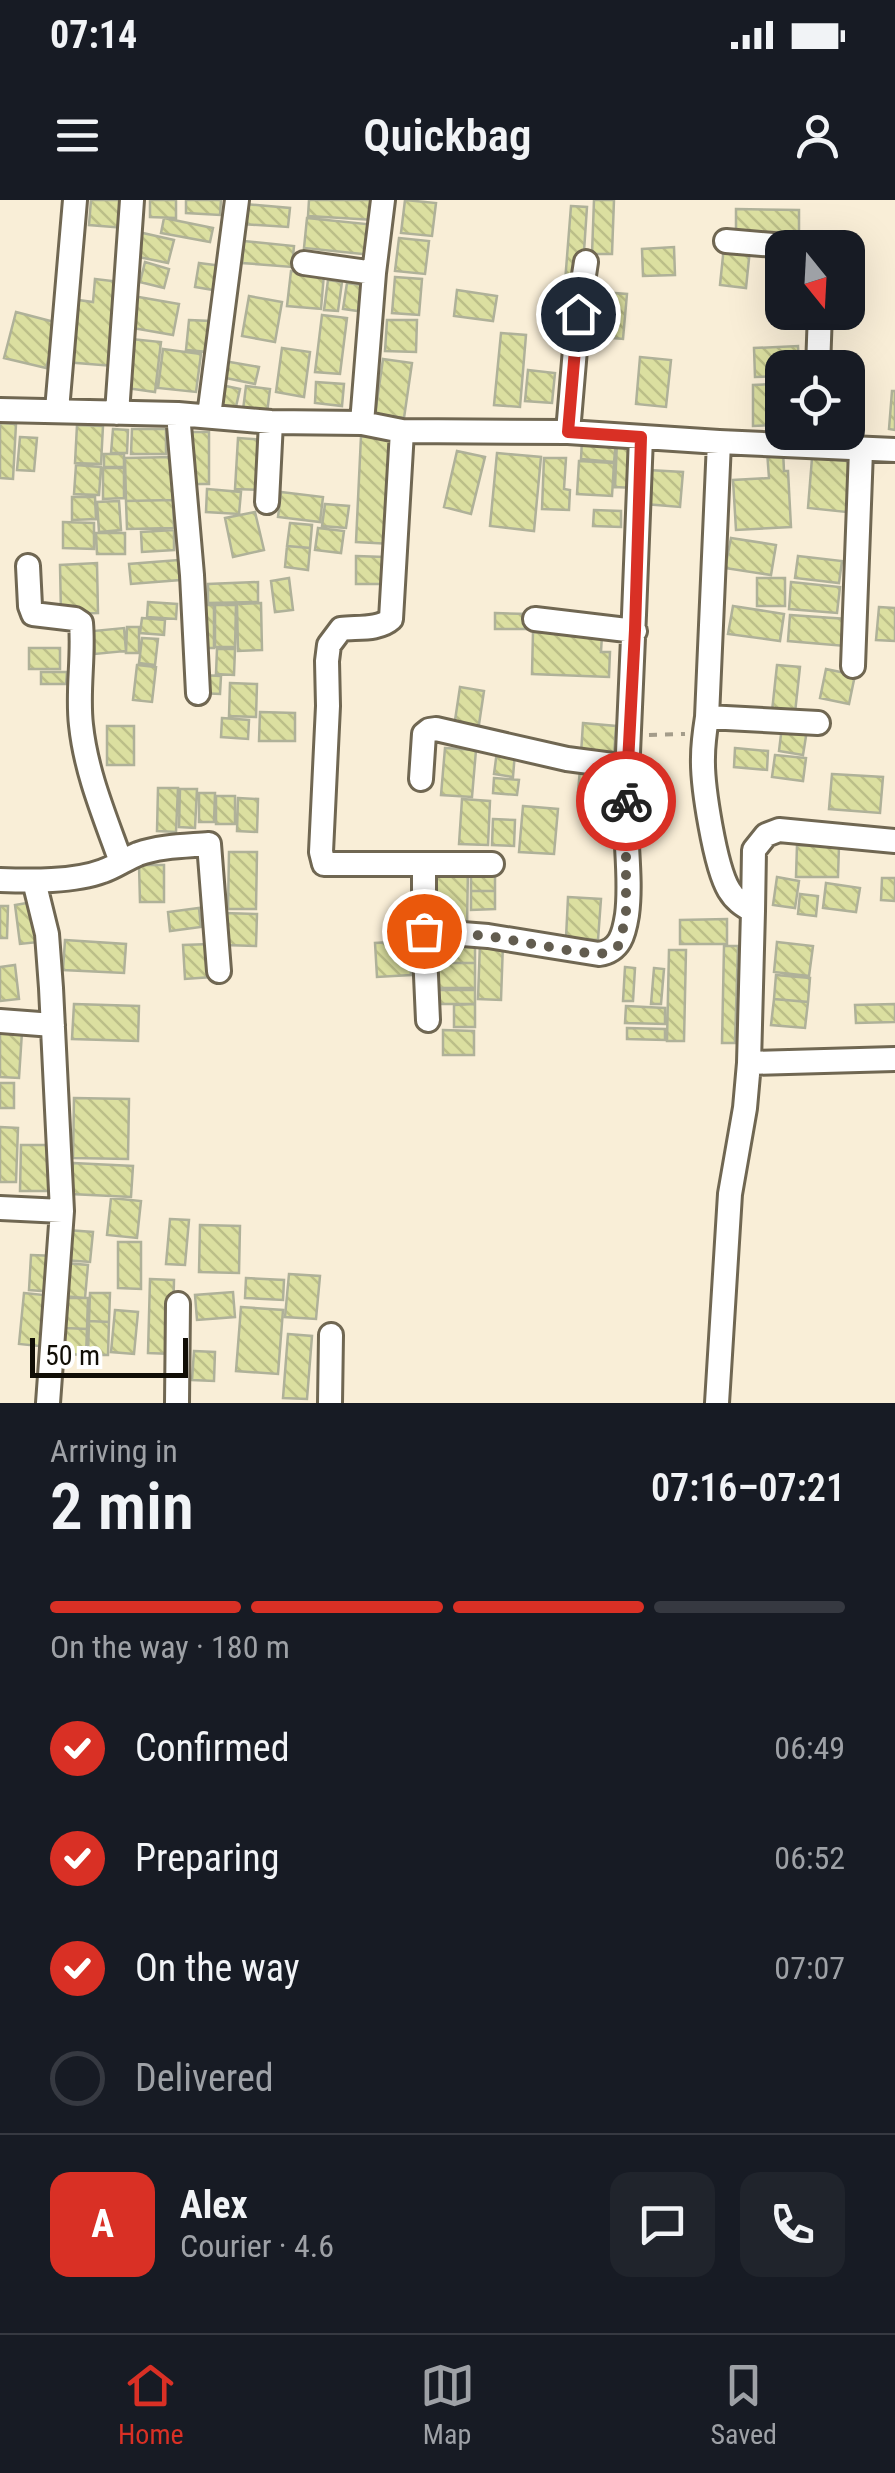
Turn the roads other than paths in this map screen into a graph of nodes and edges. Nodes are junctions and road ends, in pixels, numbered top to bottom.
1 (75, 200) edge
2 (132, 200) edge
3 (238, 200) edge
4 (383, 200) edge
5 (726, 241) dead end
6 (765, 244) edge
7 (586, 262) dead end
8 (304, 263) dead end
9 (374, 273) junction
10 (0, 410) edge
11 (57, 410) junction
12 (117, 413) junction
13 (178, 414) junction
14 (209, 416) junction
15 (271, 422) junction
16 (362, 423) junction
17 (402, 431) junction
18 (568, 432) junction
19 (641, 437) junction
20 (765, 441) edge
21 (719, 442) junction
22 (861, 450) edge
23 (865, 450) edge
24 (895, 450) edge
25 (267, 502) dead end
26 (28, 566) dead end
27 (535, 618) dead end
28 (635, 630) junction
29 (854, 666) dead end
30 (198, 692) dead end
31 (818, 723) dead end
32 (706, 725) junction
33 (628, 767) junction
34 (421, 779) dead end
35 (895, 841) edge
36 (492, 864) dead end
37 (113, 866) junction
38 (424, 866) junction
39 (0, 880) edge
40 (34, 880) junction
41 (753, 910) junction
42 (424, 931) junction
43 (219, 971) dead end
44 (428, 1020) dead end
45 (0, 1021) edge
46 (53, 1026) junction
47 (895, 1059) edge
48 (749, 1063) junction
49 (0, 1208) edge
50 (62, 1210) junction
51 (178, 1304) dead end
52 (331, 1334) dead end
53 (48, 1403) edge
54 (177, 1403) edge
55 (330, 1403) edge
56 (717, 1403) edge

1 - 11 street
2 - 12 street
3 - 14 street
4 - 9 street
5 - 6 street
7 - 18 street
8 - 9 street
9 - 16 street
10 - 11 street
11 - 12 street
12 - 13 street
13 - 14 street
13 - 30 street
14 - 15 street
15 - 16 street
15 - 25 street
16 - 17 street
17 - 18 street
17 - 38 street
18 - 19 street
19 - 21 street
19 - 28 street
20 - 21 street
21 - 32 street
22 - 29 street
23 - 24 street
26 - 37 street
27 - 28 street
28 - 33 street
31 - 32 street
32 - 41 street
33 - 34 street
33 - 42 street
35 - 41 street
36 - 38 street
37 - 40 street
37 - 43 street
38 - 42 street
39 - 40 street
40 - 46 street
41 - 48 street
42 - 44 street
45 - 46 street
46 - 50 street
47 - 48 street
48 - 56 street
49 - 50 street
50 - 53 street
51 - 54 street
52 - 55 street

